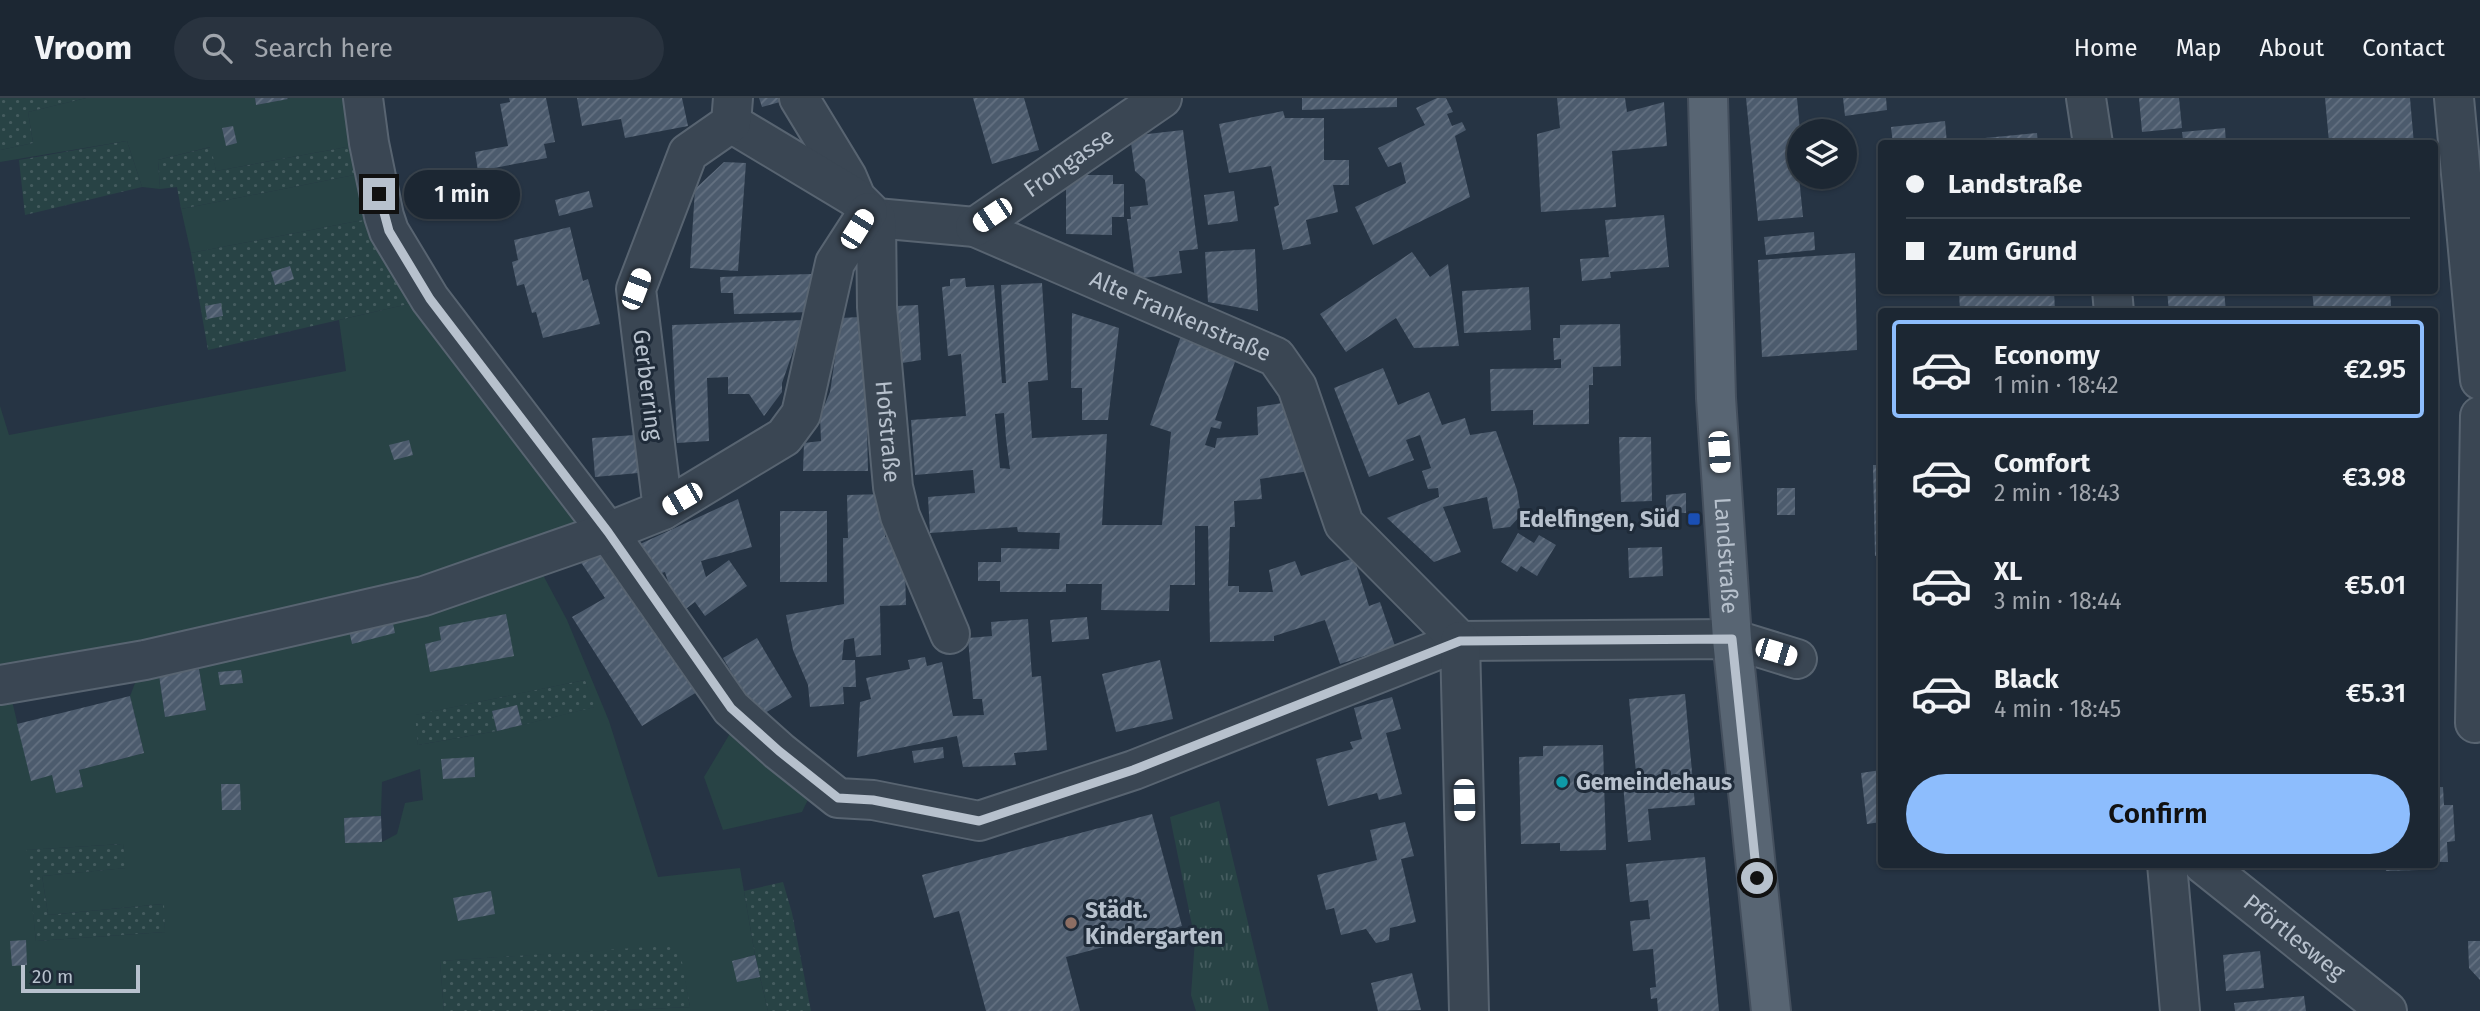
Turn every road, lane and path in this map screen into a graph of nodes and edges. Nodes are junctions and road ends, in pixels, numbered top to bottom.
1 (363, 98) edge
2 (799, 98) edge
3 (1162, 98) edge
4 (1708, 98) edge
5 (2086, 98) edge
6 (2454, 98) edge
7 (732, 111) edge
8 (2092, 140) edge
9 (866, 209) junction
10 (975, 227) junction
11 (2480, 380) edge
12 (2480, 416) edge
13 (663, 510) junction
14 (608, 532) junction
15 (950, 634) dead end
16 (1732, 639) junction
17 (1460, 641) junction
18 (1797, 659) dead end
19 (0, 685) edge
20 (2475, 723) dead end
21 (2167, 868) edge
22 (2208, 868) edge
23 (1469, 1011) edge
24 (1770, 1011) edge
25 (2180, 1011) edge
26 (2386, 1011) edge

1 - 14 street
2 - 9 street
3 - 10 street, Frongasse
4 - 16 main road, Landstraße
5 - 8 street
6 - 11 street
7 - 9 street, Gerberring
7 - 13 street, Gerberring
9 - 10 street, Alte Frankenstraße
9 - 13 street
9 - 15 street, Hofstraße
10 - 17 street, Alte Frankenstraße
12 - 20 street
13 - 14 street
14 - 17 street
14 - 19 street
16 - 17 street
16 - 18 street
16 - 24 main road, Landstraße
17 - 23 street
21 - 25 street
22 - 26 street, Pförtlesweg

